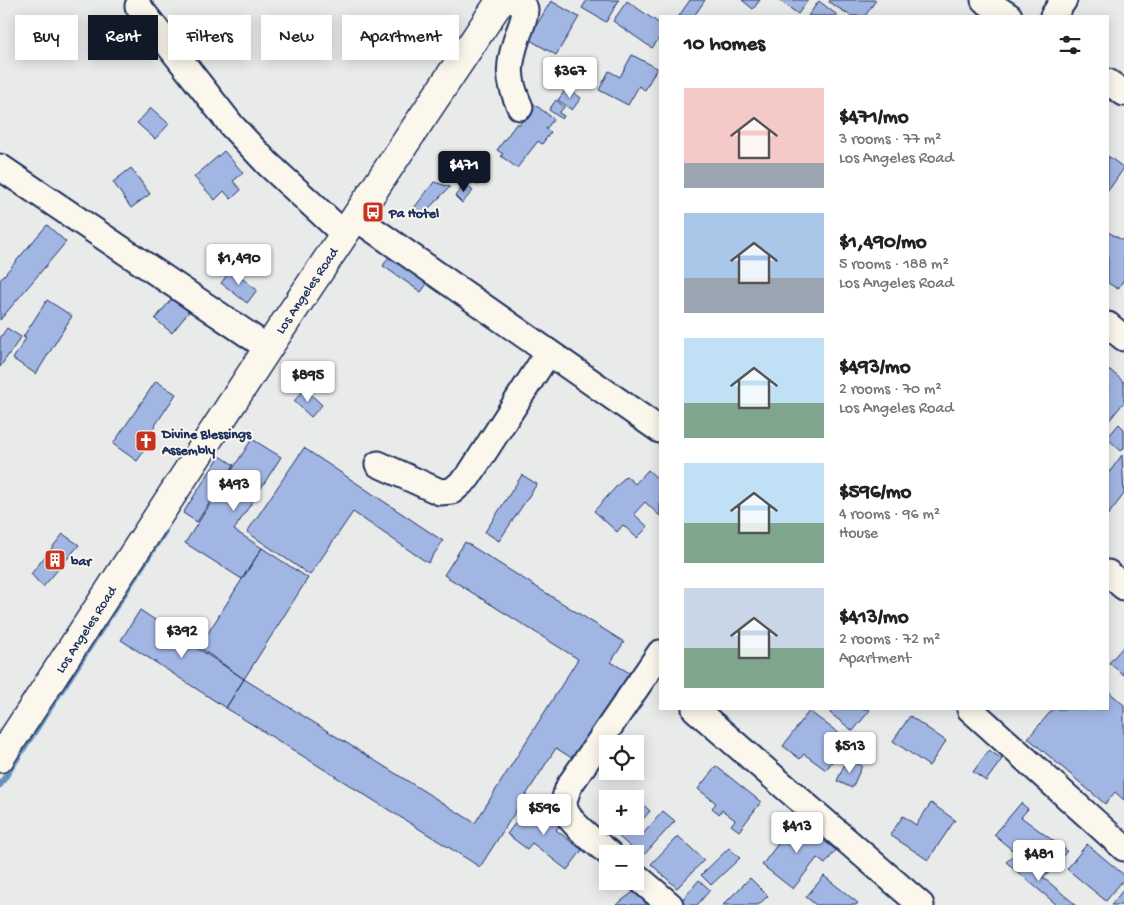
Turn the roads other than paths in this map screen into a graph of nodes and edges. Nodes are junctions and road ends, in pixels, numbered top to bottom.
1 (501, 0) edge
2 (515, 0) edge
3 (984, 0) edge
4 (1064, 0) edge
5 (138, 6) dead end
6 (1007, 15) edge
7 (1054, 15) edge
8 (1109, 83) edge
9 (1124, 93) edge
10 (520, 107) dead end
11 (0, 167) edge
12 (349, 225) junction
13 (1109, 326) edge
14 (1124, 338) edge
15 (268, 348) junction
16 (548, 353) junction
17 (659, 429) edge
18 (378, 464) dead end
19 (1109, 574) edge
20 (1124, 587) edge
21 (656, 666) edge
22 (696, 710) edge
23 (971, 710) edge
24 (0, 758) edge
25 (600, 845) edge
26 (1124, 848) edge
27 (644, 883) edge
28 (670, 905) edge
29 (921, 905) edge

1 - 12 main road, Los Angeles Road
2 - 10 street
3 - 6 street
4 - 7 street
5 - 12 street
8 - 9 street
11 - 15 street
12 - 15 main road, Los Angeles Road
12 - 16 street
13 - 14 street
15 - 24 main road, Los Angeles Road
16 - 17 street
16 - 18 street
19 - 20 street
21 - 25 street
22 - 29 street
23 - 26 street
27 - 28 street

